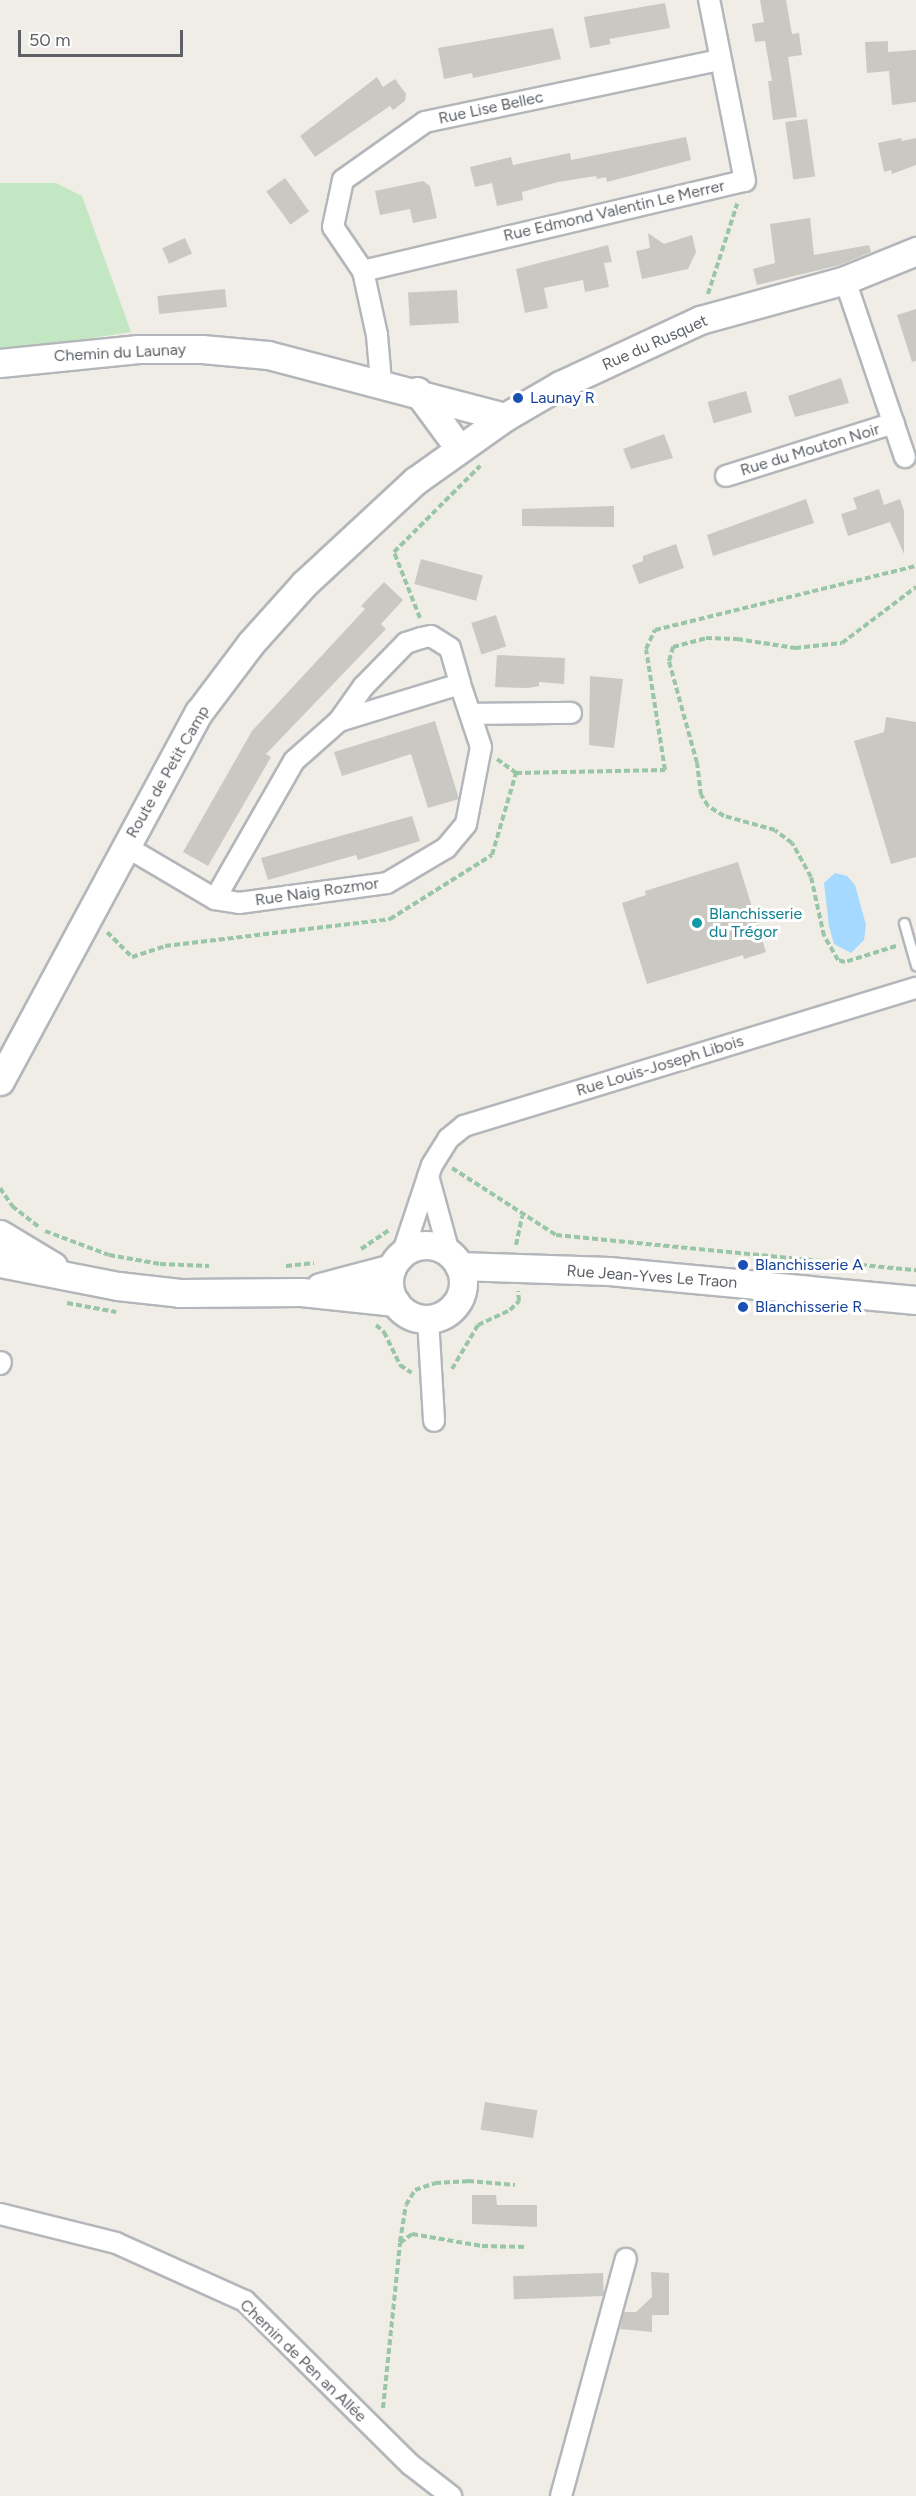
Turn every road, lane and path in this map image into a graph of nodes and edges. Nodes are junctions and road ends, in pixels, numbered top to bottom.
1 (709, 0) edge
2 (718, 60) junction
3 (745, 181) junction
4 (916, 251) edge
5 (363, 271) junction
6 (845, 280) junction
7 (700, 320) junction
8 (0, 363) edge
9 (381, 382) junction
10 (417, 391) junction
11 (505, 417) junction
12 (894, 423) junction
13 (470, 453) junction
14 (905, 457) dead end
15 (726, 476) dead end
16 (415, 481) joint
17 (916, 566) edge
18 (916, 587) edge
19 (431, 636) junction
20 (460, 684) junction
21 (571, 713) dead end
22 (471, 714) junction
23 (339, 722) junction
24 (125, 846) junction
25 (214, 899) junction
26 (904, 923) dead end
27 (102, 928) dead end
28 (909, 942) junction
29 (916, 965) edge
30 (916, 988) edge
31 (1, 1081) edge
32 (428, 1176) junction
33 (522, 1216) dead end
34 (0, 1234) edge
35 (454, 1259) junction
36 (397, 1261) junction
37 (0, 1263) edge
38 (67, 1274) junction
39 (517, 1276) junction
40 (301, 1292) junction
41 (460, 1299) junction
42 (916, 1300) edge
43 (395, 1302) junction
44 (428, 1319) junction
45 (431, 1378) junction
46 (434, 1421) dead end
47 (515, 2185) dead end
48 (0, 2214) edge
49 (400, 2243) junction
50 (527, 2247) dead end
51 (626, 2259) dead end
52 (381, 2436) junction
53 (451, 2496) edge
54 (561, 2496) edge

1 - 2 street, Rue Edmond Valentin Le Merrer
2 - 3 street, Rue Edmond Valentin Le Merrer
2 - 5 street, Rue Lise Bellec
3 - 5 street, Rue Edmond Valentin Le Merrer
3 - 7 path
4 - 6 street, Rue du Rusquet
5 - 9 street
6 - 7 street, Rue du Rusquet
6 - 12 street, Rue du Mouton Noir
7 - 11 street, Rue du Rusquet
8 - 9 street, Chemin du Launay
9 - 10 street, Chemin du Launay
10 - 11 street, Chemin du Launay
10 - 13 street
11 - 13 street, Rue du Rusquet
12 - 14 street, Rue du Mouton Noir
12 - 15 street, Rue du Mouton Noir
13 - 16 street, Rue du Rusquet
13 - 19 path
16 - 24 street, Route de Petit Camp
17 - 27 path
18 - 28 path
19 - 20 street, Rue Naig Rozmor
19 - 23 street
20 - 22 street, Rue Naig Rozmor
20 - 23 street
21 - 22 street
22 - 25 street, Rue Naig Rozmor
23 - 25 street
24 - 25 street, Rue Naig Rozmor
24 - 31 street, Route de Petit Camp
26 - 28 lane
28 - 29 lane
30 - 32 street, Rue Louis-Joseph Libois
32 - 35 street
32 - 36 street, Rue Louis-Joseph Libois
33 - 39 path
34 - 38 street
35 - 36 street
35 - 39 street
35 - 41 street
36 - 40 street
36 - 43 street
37 - 38 street
38 - 40 street
39 - 41 street
39 - 42 street, Rue Jean-Yves Le Traon
39 - 45 path
40 - 43 street
41 - 44 street
43 - 44 street
44 - 45 street
45 - 46 street
47 - 49 path
48 - 52 street, Chemin de Pen an Allée
49 - 50 path
49 - 52 path
51 - 54 street
52 - 53 street, Chemin de Pen an Allée

